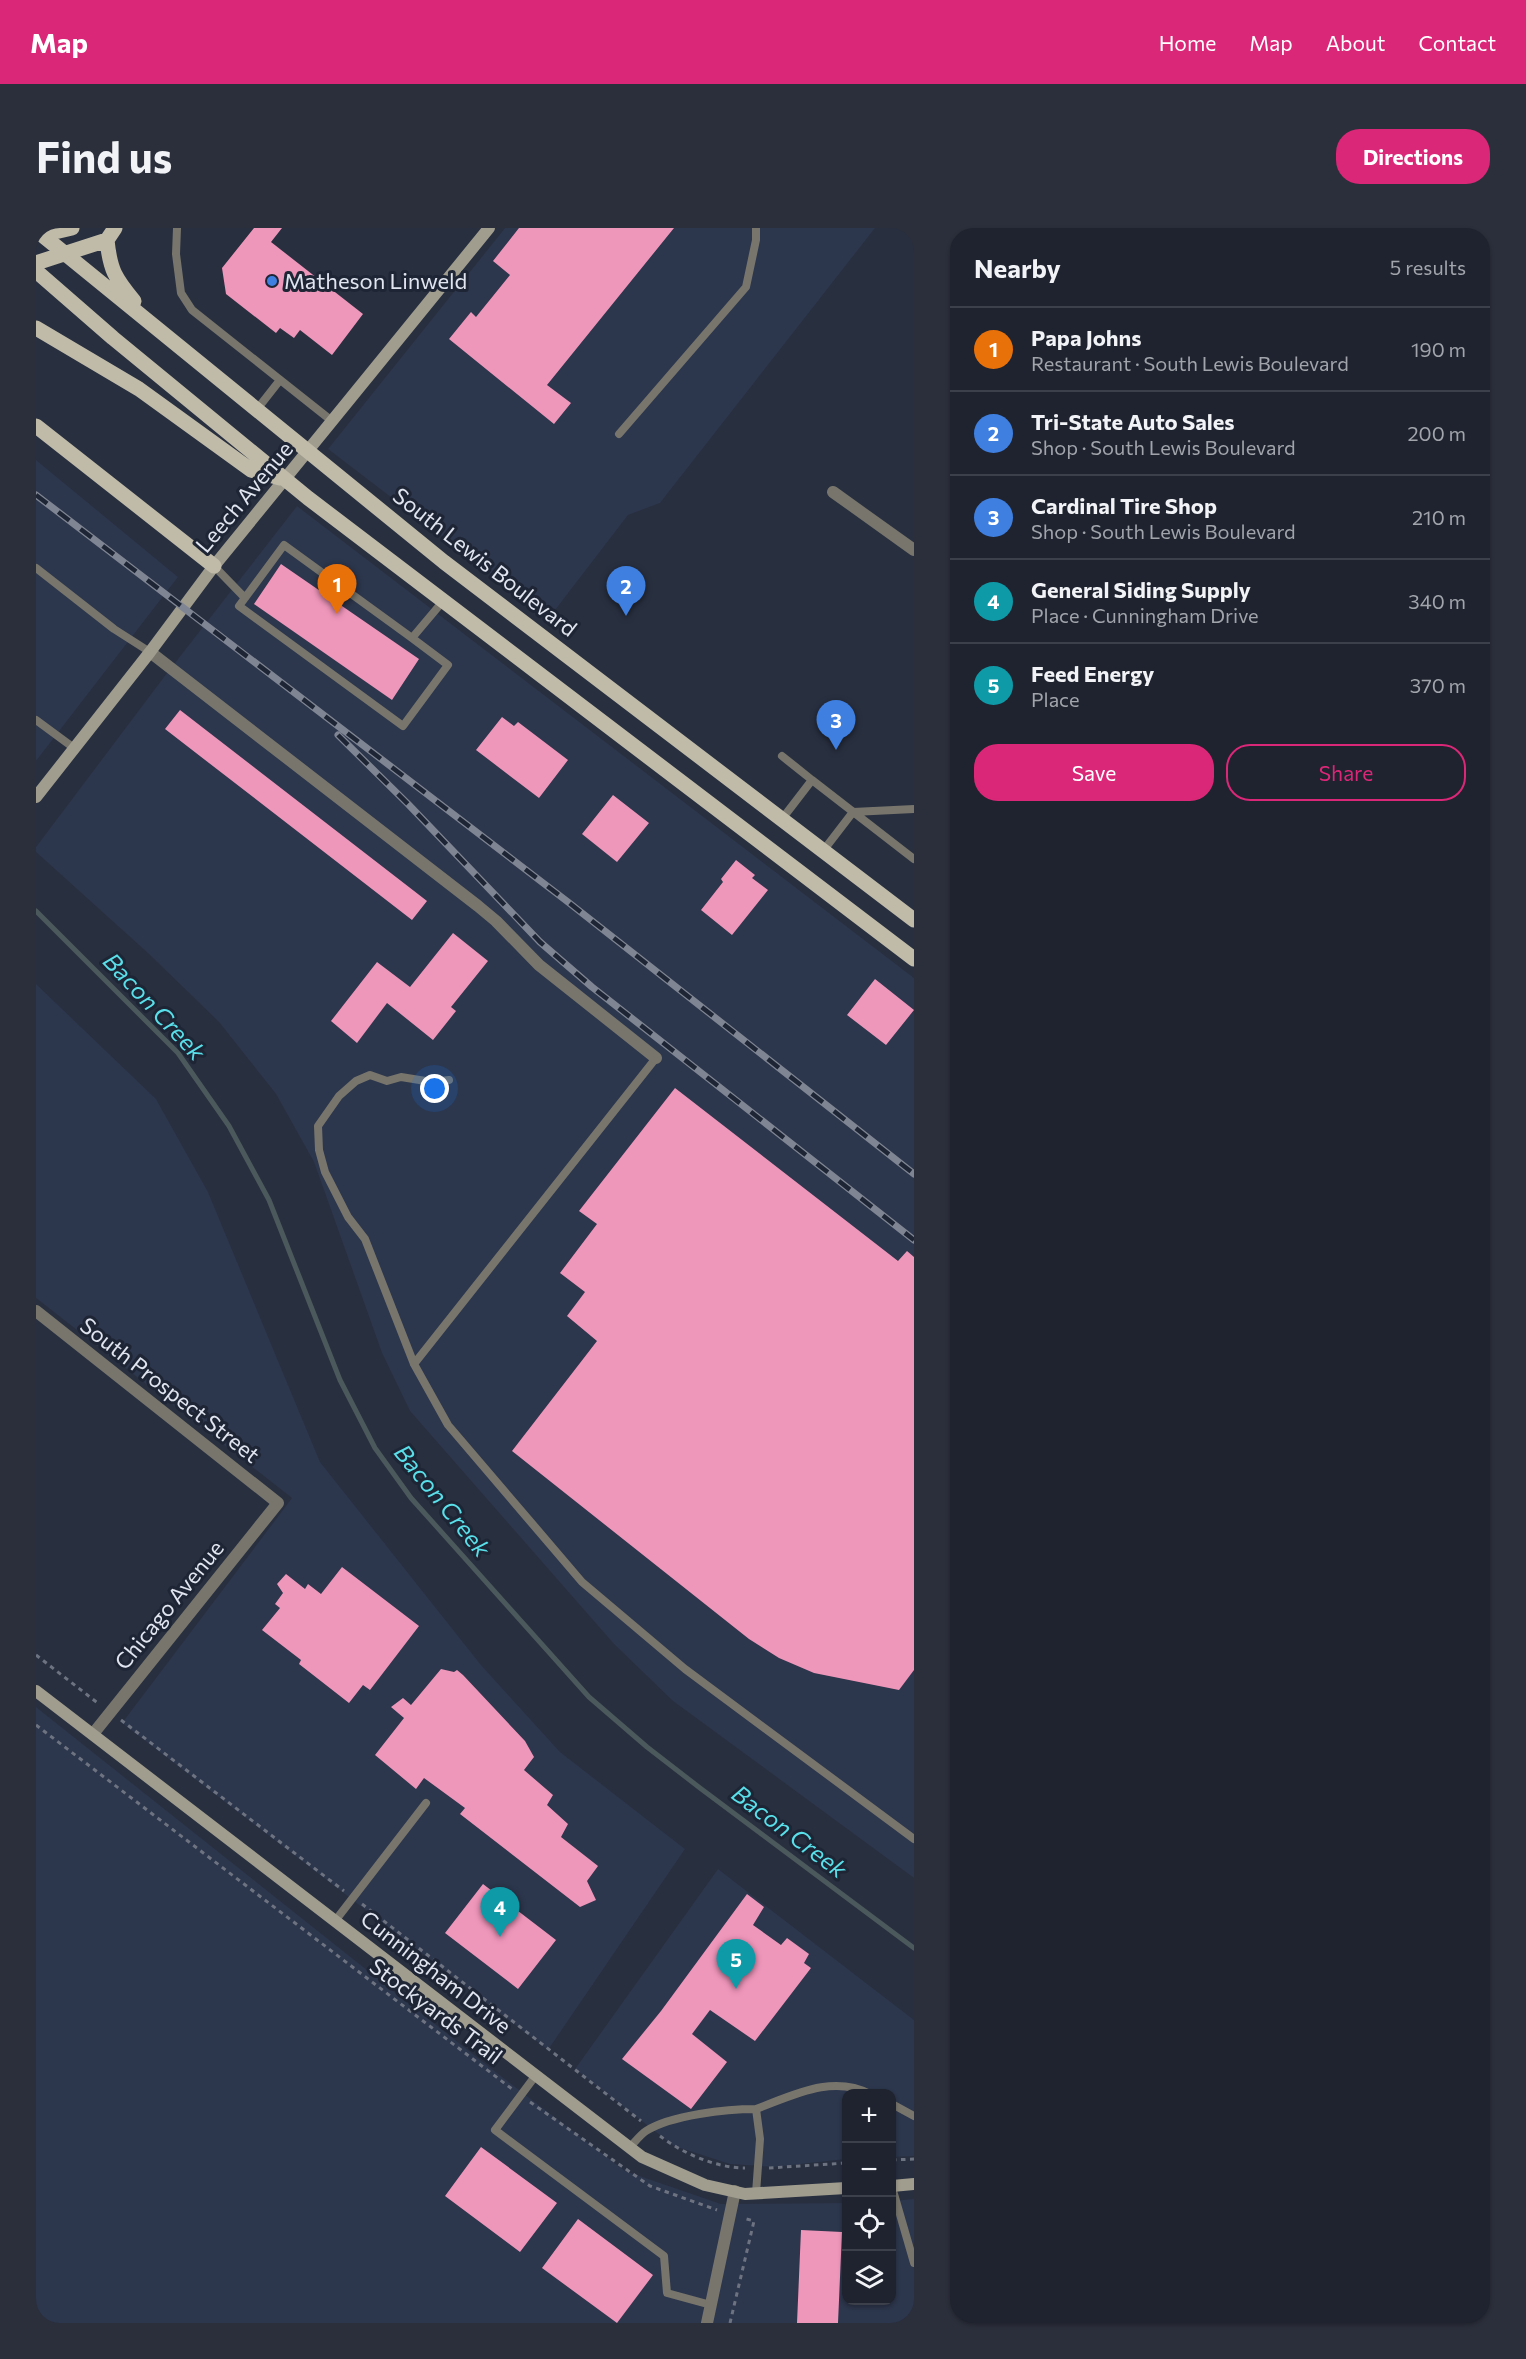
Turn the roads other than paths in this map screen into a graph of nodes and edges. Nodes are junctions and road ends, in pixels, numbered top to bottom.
1 (72, 228) edge
2 (177, 228) edge
3 (489, 228) edge
4 (756, 228) edge
5 (39, 232) edge
6 (111, 234) edge
7 (64, 253) junction
8 (36, 263) edge
9 (36, 271) edge
10 (155, 327) junction
11 (36, 328) edge
12 (280, 380) junction
13 (258, 408) junction
14 (333, 422) junction
15 (36, 426) edge
16 (619, 434) dead end
17 (309, 450) junction
18 (286, 480) junction
19 (833, 492) dead end
20 (914, 550) edge
21 (214, 566) junction
22 (36, 568) edge
23 (245, 598) junction
24 (444, 600) junction
25 (412, 638) junction
26 (150, 652) junction
27 (36, 720) edge
28 (74, 748) junction
29 (782, 756) dead end
30 (812, 780) junction
31 (36, 796) edge
32 (914, 809) edge
33 (853, 812) junction
34 (782, 819) junction
35 (824, 850) junction
36 (914, 859) edge
37 (914, 920) edge
38 (914, 959) edge
39 (656, 1058) joint
40 (449, 1080) dead end
41 (36, 1311) edge
42 (414, 1364) junction
43 (278, 1503) joint
44 (36, 1691) edge
45 (93, 1734) junction
46 (426, 1803) dead end
47 (914, 1839) edge
48 (335, 1921) junction
49 (536, 2075) junction
50 (861, 2089) edge
51 (896, 2107) edge
52 (756, 2109) junction
53 (914, 2116) edge
54 (630, 2147) junction
55 (914, 2184) edge
56 (896, 2186) edge
57 (842, 2188) edge
58 (735, 2191) junction
59 (756, 2193) junction
60 (894, 2197) edge
61 (914, 2263) edge
62 (711, 2305) junction
63 (707, 2323) edge

1 - 5 main road
2 - 12 lane
3 - 14 street, Leech Avenue
4 - 16 lane
5 - 7 main road, South Lewis Boulevard
6 - 7 main road
6 - 10 main road
7 - 8 main road
7 - 10 main road, South Lewis Boulevard
9 - 18 main road
10 - 13 main road, South Lewis Boulevard
11 - 18 main road
12 - 13 lane
12 - 14 lane
13 - 17 main road, South Lewis Boulevard
14 - 17 street, Leech Avenue
15 - 21 main road
17 - 18 street, Leech Avenue
17 - 34 main road, South Lewis Boulevard
18 - 21 street, Leech Avenue
18 - 24 main road
19 - 20 street
21 - 23 lane
21 - 26 street, Leech Avenue
22 - 26 lane
23 - 25 lane
23 - 25 lane
24 - 25 lane
24 - 38 main road
26 - 28 street, Leech Avenue
26 - 39 street
27 - 28 lane
28 - 31 street, Leech Avenue
29 - 30 lane
30 - 33 lane
30 - 34 lane
32 - 33 lane
33 - 35 lane
33 - 36 lane
34 - 35 main road, South Lewis Boulevard
35 - 37 main road, South Lewis Boulevard
39 - 42 lane
40 - 42 lane
41 - 43 street, South Prospect Street
42 - 47 lane
43 - 45 street, Chicago Avenue
44 - 45 street, Cunningham Drive
45 - 48 street, Cunningham Drive
46 - 48 lane
48 - 49 street, Cunningham Drive
49 - 54 street, Cunningham Drive
49 - 62 lane
50 - 52 lane
51 - 53 lane
52 - 54 lane
52 - 59 lane
54 - 58 street, Cunningham Drive
55 - 56 street
57 - 59 street, Cunningham Drive
58 - 59 street, Cunningham Drive
58 - 62 street
60 - 61 lane
62 - 63 street

